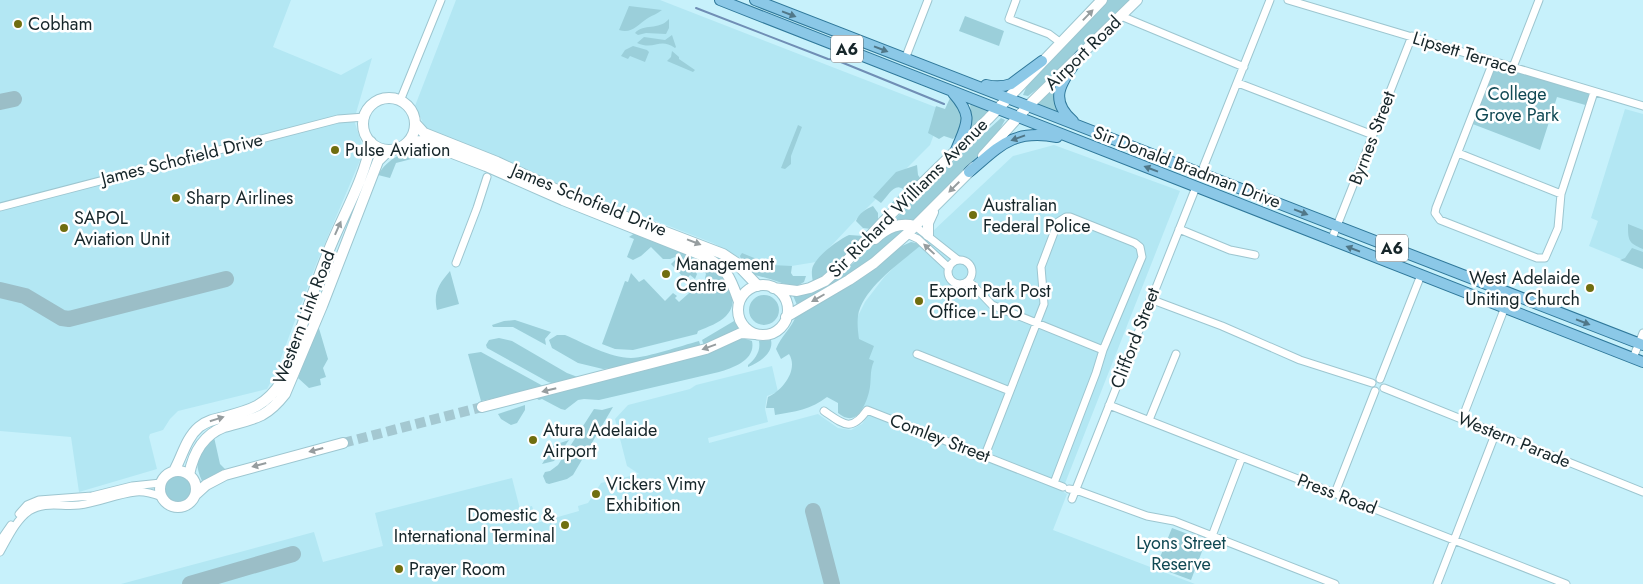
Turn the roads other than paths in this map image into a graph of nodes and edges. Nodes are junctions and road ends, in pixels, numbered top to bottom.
1 (440, 0) edge
2 (720, 0) edge
3 (740, 0) edge
4 (755, 0) edge
5 (928, 0) edge
6 (1016, 0) edge
7 (1102, 0) edge
8 (1137, 0) edge
9 (1270, 0) edge
10 (1288, 0) edge
11 (1539, 0) edge
12 (1121, 16) junction
13 (794, 28) junction
14 (1412, 36) junction
15 (1061, 43) junction
16 (1080, 56) junction
17 (905, 59) junction
18 (1042, 61) junction
19 (1493, 62) junction
20 (1244, 67) junction
21 (1513, 67) junction
22 (946, 74) junction
23 (1238, 83) junction
24 (951, 90) junction
25 (1594, 92) junction
26 (1008, 98) junction
27 (400, 101) junction
28 (1028, 106) junction
29 (1643, 106) edge
30 (998, 109) junction
31 (364, 117) junction
32 (1018, 117) junction
33 (415, 123) junction
34 (1077, 125) junction
35 (1373, 136) junction
36 (371, 142) junction
37 (407, 143) junction
38 (1082, 143) junction
39 (389, 150) junction
40 (956, 150) junction
41 (1458, 153) junction
42 (489, 171) junction
43 (968, 172) junction
44 (1202, 173) junction
45 (1196, 187) junction
46 (1561, 194) junction
47 (940, 201) junction
48 (0, 207) edge
49 (915, 226) junction
50 (1338, 226) junction
51 (1179, 229) junction
52 (907, 234) junction
53 (928, 235) junction
54 (1331, 241) junction
55 (1255, 255) dead end
56 (958, 260) junction
57 (456, 263) dead end
58 (843, 265) junction
59 (949, 268) junction
60 (1462, 275) junction
61 (1421, 276) junction
62 (969, 281) junction
63 (758, 286) junction
64 (773, 288) junction
65 (1467, 292) junction
66 (1150, 299) junction
67 (739, 302) junction
68 (1505, 307) junction
69 (786, 317) junction
70 (1036, 323) junction
71 (1643, 333) edge
72 (756, 334) junction
73 (1641, 344) edge
74 (1103, 350) junction
75 (916, 354) dead end
76 (1176, 354) dead end
77 (1638, 360) edge
78 (1380, 379) junction
79 (1372, 383) junction
80 (1384, 388) junction
81 (1010, 391) junction
82 (1375, 391) junction
83 (1109, 405) junction
84 (482, 407) tunnel mouth
85 (824, 411) dead end
86 (1462, 418) junction
87 (1149, 420) junction
88 (1496, 432) junction
89 (343, 443) tunnel mouth
90 (985, 456) junction
91 (1242, 457) junction
92 (174, 471) junction
93 (189, 475) junction
94 (161, 483) junction
95 (1054, 483) junction
96 (1069, 489) junction
97 (1643, 492) edge
98 (1335, 493) junction
99 (194, 495) junction
100 (162, 497) junction
101 (1072, 499) dead end
102 (1212, 536) junction
103 (1454, 540) junction
104 (0, 541) edge
105 (0, 552) edge
106 (1334, 584) edge
107 (1437, 584) edge
108 (1566, 584) edge

1 - 27 street
2 - 13 main road, Sir Donald Bradman Drive / A6
3 - 13 main road
4 -> 17 main road, Sir Donald Bradman Drive / A6
5 - 17 street
6 - 15 street
15 -> 7 street, Airport Road
8 - 12 street, Airport Road
9 - 20 street
10 - 14 street, Lipsett Terrace
11 - 21 street
12 - 16 street, Airport Road
12 - 20 street
13 - 24 main road, Sir Donald Bradman Drive / A6
14 - 19 street, Lipsett Terrace
14 - 35 street, Byrnes Street
15 - 18 street, Airport Road
16 - 28 street, Airport Road
16 - 34 main road
17 - 22 main road, Sir Donald Bradman Drive / A6
18 - 22 main road
18 - 26 street, Airport Road
19 - 21 street, Lipsett Terrace
19 - 41 street
20 - 23 street
21 - 25 street, Lipsett Terrace
22 - 26 main road, Sir Donald Bradman Drive / A6
23 - 35 street
23 - 44 street
24 - 30 main road, Sir Donald Bradman Drive / A6
24 - 40 main road
25 - 29 street, Lipsett Terrace
25 - 46 street
26 - 28 main road, Sir Donald Bradman Drive / A6
26 - 30 street, Sir Richard Williams Avenue
27 - 31 street
27 - 33 street
28 - 32 street, Sir Richard Williams Avenue
28 - 34 main road, Sir Donald Bradman Drive / A6
30 - 32 main road, Sir Donald Bradman Drive / A6
30 - 40 street, Sir Richard Williams Avenue
31 - 36 street
31 - 48 street, James Schofield Drive
32 - 38 main road, Sir Donald Bradman Drive / A6
32 - 43 street, Sir Richard Williams Avenue
33 - 37 street
33 -> 63 street, James Schofield Drive
34 - 44 main road, Sir Donald Bradman Drive / A6
35 - 50 street, Byrnes Street
36 - 39 street
92 -> 36 street, Western Link Road
37 - 39 street
37 - 42 street, James Schofield Drive
38 -> 43 main road
45 -> 38 main road, Sir Donald Bradman Drive / A6
39 - 93 street, Western Link Road
40 - 58 street, Sir Richard Williams Avenue
41 - 46 street
41 - 46 street
42 - 57 street
42 - 67 street, James Schofield Drive
43 -> 47 street, Sir Richard Williams Avenue
44 -> 50 main road, Sir Donald Bradman Drive / A6
45 - 51 street, Clifford Street
45 - 54 main road, Sir Donald Bradman Drive / A6
47 - 49 street, Sir Richard Williams Avenue
47 - 53 street
49 - 52 street, Sir Richard Williams Avenue
49 - 53 street
49 - 58 street
50 - 54 street, Byrnes Street
50 - 60 main road, Sir Donald Bradman Drive / A6
51 - 55 street
51 - 66 street, Clifford Street
59 -> 52 street
52 -> 69 street, Sir Richard Williams Avenue
53 - 56 street
61 -> 54 main road, Sir Donald Bradman Drive / A6
56 - 59 street
56 - 62 street
58 - 64 street, Sir Richard Williams Avenue
59 - 62 street
60 - 65 main road
60 -> 73 main road, Sir Donald Bradman Drive / A6
61 - 65 main road, Sir Donald Bradman Drive / A6
61 - 78 street
62 - 70 street
63 - 64 street
63 - 67 street
64 - 69 street
65 - 68 main road, Sir Donald Bradman Drive / A6
66 - 79 street
66 - 83 street, Clifford Street
67 - 72 street
68 - 77 main road, Sir Donald Bradman Drive / A6
68 - 86 street
69 - 72 street
70 - 74 street
70 - 74 street
70 - 81 street
71 - 73 street
72 -> 84 street
73 - 77 street
74 - 95 street
75 - 81 street
76 - 87 street
78 - 79 street
78 - 80 street
79 - 82 street
80 - 82 street
80 - 86 street, Western Parade
81 - 90 street
82 - 98 street
83 - 87 street, Press Road
83 - 96 street, Clifford Street
85 - 90 street, Comley Street
86 - 88 street, Western Parade
87 - 91 street, Press Road
88 - 97 street, Western Parade
88 - 103 street
89 -> 99 street
90 - 95 street, Comley Street
91 - 98 street, Press Road
91 - 102 street
92 - 93 street
92 - 94 street
93 - 99 street
94 - 100 street
94 - 104 street
95 - 96 street, Comley Street
96 - 101 street, Clifford Street
96 - 102 street, Comley Street
98 - 103 street, Press Road
99 - 100 street
100 - 105 street
102 - 106 street, Comley Street
103 - 107 street
103 - 108 street, Press Road

